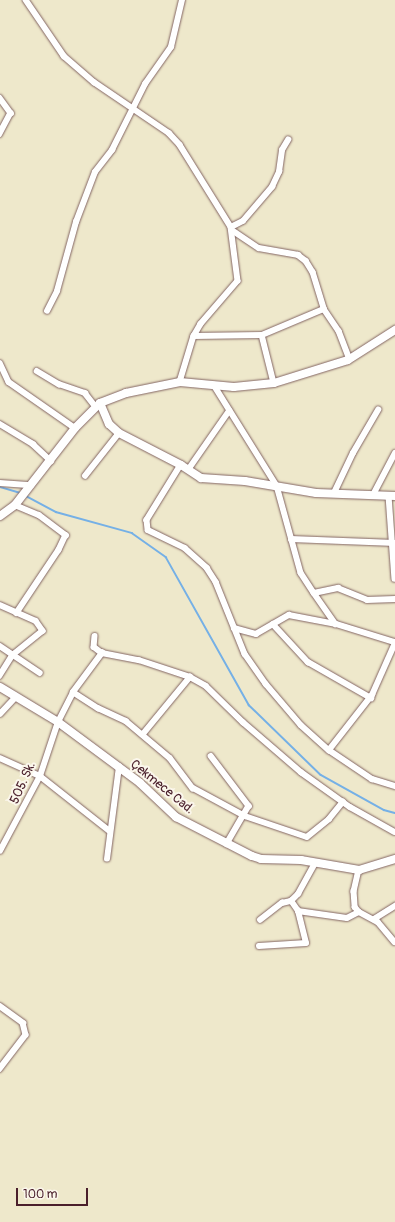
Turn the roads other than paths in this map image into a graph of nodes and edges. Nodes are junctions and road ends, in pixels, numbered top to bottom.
1 (26, 0) edge
2 (182, 0) edge
3 (0, 98) edge
4 (133, 109) junction
5 (0, 134) edge
6 (288, 140) dead end
7 (232, 229) junction
8 (324, 309) junction
9 (47, 311) dead end
10 (395, 330) edge
11 (262, 335) junction
12 (194, 336) junction
13 (350, 359) junction
14 (0, 363) edge
15 (37, 371) dead end
16 (180, 382) junction
17 (274, 383) junction
18 (214, 385) junction
19 (98, 404) junction
20 (378, 410) dead end
21 (229, 411) junction
22 (0, 424) edge
23 (75, 428) junction
24 (120, 433) junction
25 (395, 452) edge
26 (51, 461) junction
27 (184, 467) junction
28 (85, 476) dead end
29 (0, 483) edge
30 (31, 485) junction
31 (277, 486) junction
32 (334, 493) junction
33 (373, 495) junction
34 (392, 496) edge
35 (15, 505) junction
36 (0, 516) edge
37 (291, 539) junction
38 (394, 543) edge
39 (394, 578) edge
40 (314, 593) junction
41 (395, 599) edge
42 (0, 605) edge
43 (17, 613) junction
44 (273, 624) junction
45 (336, 624) junction
46 (234, 628) junction
47 (95, 636) dead end
48 (395, 643) edge
49 (0, 646) edge
50 (102, 653) junction
51 (14, 656) junction
52 (40, 673) dead end
53 (0, 676) edge
54 (190, 677) junction
55 (0, 687) edge
56 (73, 692) junction
57 (16, 697) junction
58 (370, 698) junction
59 (0, 714) edge
60 (58, 722) junction
61 (142, 734) junction
62 (329, 750) junction
63 (211, 756) dead end
64 (0, 758) edge
65 (119, 767) junction
66 (40, 776) junction
67 (395, 786) edge
68 (343, 802) junction
69 (245, 816) junction
70 (110, 831) junction
71 (395, 832) edge
72 (228, 844) junction
73 (0, 851) edge
74 (395, 859) edge
75 (107, 860) dead end
76 (315, 863) junction
77 (359, 870) junction
78 (291, 901) junction
79 (395, 906) edge
80 (298, 911) junction
81 (359, 912) junction
82 (374, 919) junction
83 (260, 920) dead end
84 (395, 942) edge
85 (260, 946) dead end
86 (0, 1006) edge
87 (0, 1069) edge

1 - 4 street
2 - 4 street
3 - 5 street
4 - 7 street
4 - 9 street
6 - 7 street
7 - 8 street
7 - 12 street
8 - 11 street
8 - 13 street
10 - 13 street
11 - 12 street
11 - 17 street
12 - 16 street
13 - 17 street
14 - 23 street
15 - 19 street
16 - 18 street
16 - 19 street
17 - 18 street
18 - 21 street
19 - 23 street
19 - 24 street
20 - 32 street
21 - 27 street
21 - 31 street
22 - 26 street
23 - 26 street
24 - 27 street
24 - 28 street
25 - 33 street
26 - 30 street
27 - 31 street
27 - 46 street
29 - 30 street
30 - 35 street
31 - 32 street
31 - 37 street
32 - 33 street
33 - 34 street
34 - 38 street
35 - 36 street
35 - 43 street
37 - 38 street
37 - 40 street
38 - 39 street
40 - 41 street
40 - 45 street
42 - 43 street
43 - 51 street
44 - 45 street
44 - 46 street
44 - 58 street
45 - 48 street
46 - 62 street
47 - 50 street
48 - 58 street
49 - 51 street
50 - 54 street
50 - 56 street, 505. Sk.
51 - 52 street
51 - 53 street
54 - 61 street
54 - 68 street
55 - 57 street, Çekmece Cad.
56 - 60 street, 505. Sk.
56 - 61 street
57 - 59 street
57 - 60 street, Çekmece Cad.
58 - 62 street
60 - 65 street, Çekmece Cad.
60 - 66 street, 505. Sk.
61 - 69 street
62 - 67 street
63 - 69 street
64 - 66 street
65 - 70 street
65 - 72 street, Çekmece Cad.
66 - 70 street
66 - 73 street, 505. Sk.
68 - 69 street
68 - 71 street
69 - 72 street
70 - 75 street
72 - 76 street, Çekmece Cad.
74 - 77 street, Çekmece Cad.
76 - 77 street, Çekmece Cad.
76 - 78 street
77 - 81 street
78 - 80 street
78 - 83 street
79 - 82 street
80 - 81 street
80 - 85 street
81 - 82 street
82 - 84 street
86 - 87 street

